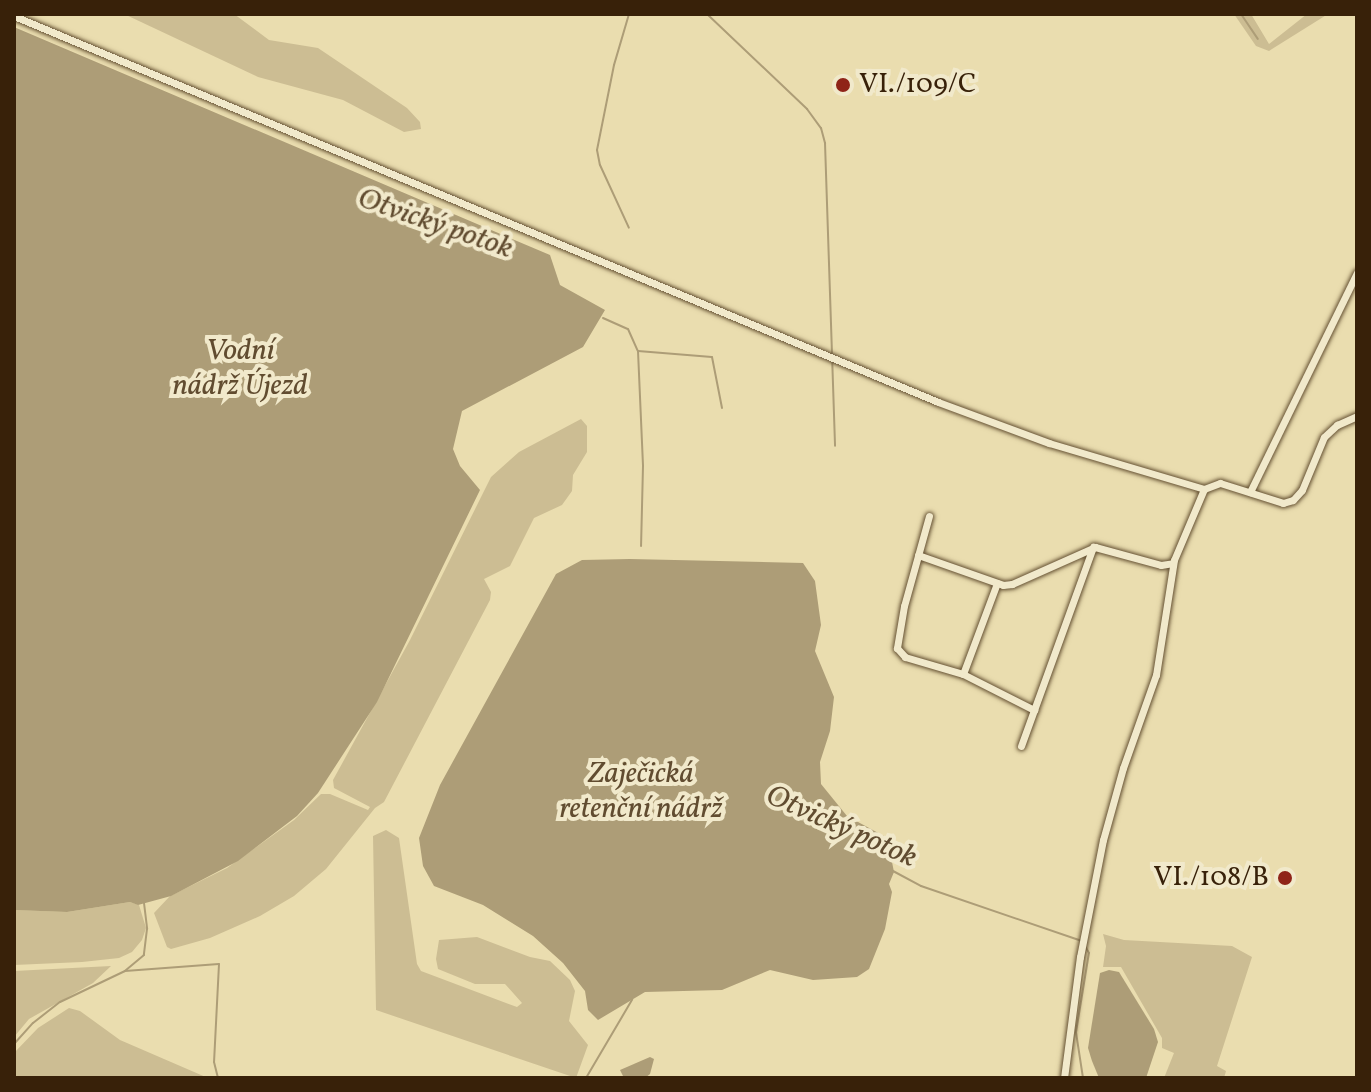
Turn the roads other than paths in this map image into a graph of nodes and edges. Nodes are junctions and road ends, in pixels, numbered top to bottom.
1 (14, 16) edge
2 (1357, 273) edge
3 (1357, 416) edge
4 (1204, 489) junction
5 (1250, 492) junction
6 (929, 516) dead end
7 (1093, 547) junction
8 (918, 555) junction
9 (1173, 563) junction
10 (997, 583) junction
11 (963, 674) junction
12 (1034, 710) junction
13 (1021, 746) dead end
14 (1064, 1078) edge

1 - 4 street
2 - 5 street
3 - 5 street
4 - 5 street
4 - 9 street
6 - 8 street
7 - 9 street
7 - 10 street
7 - 12 street
8 - 10 street
8 - 11 street
9 - 14 street
10 - 11 street
11 - 12 street
12 - 13 street

